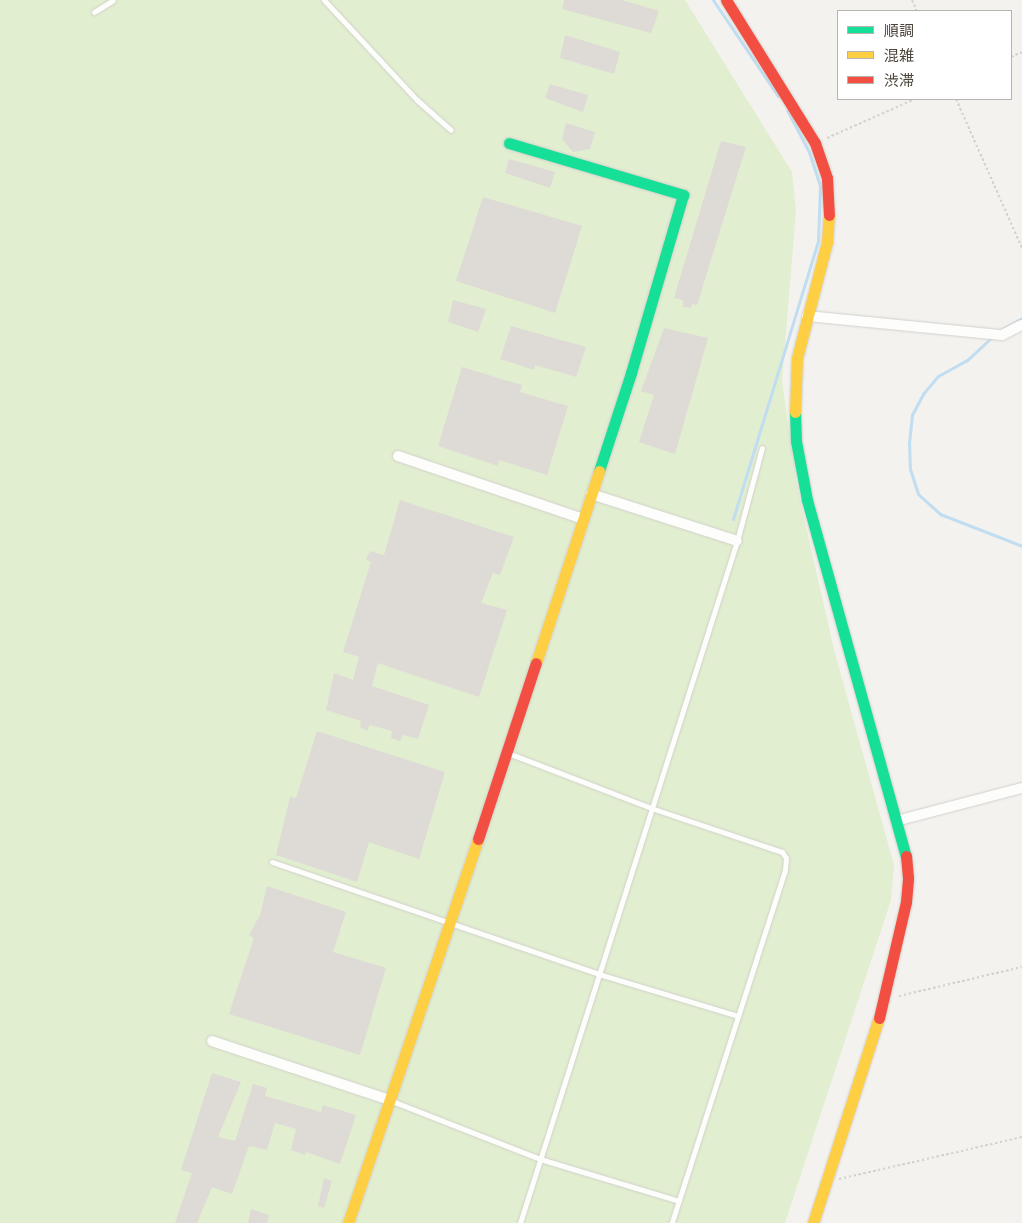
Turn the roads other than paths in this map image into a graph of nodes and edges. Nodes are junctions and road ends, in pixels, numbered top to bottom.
1 (113, 0) edge
2 (324, 0) edge
3 (726, 0) edge
4 (94, 12) dead end
5 (451, 130) dead end
6 (510, 143) dead end
7 (807, 316) junction
8 (1022, 325) edge
9 (762, 448) dead end
10 (398, 456) dead end
11 (591, 494) junction
12 (583, 519) junction
13 (737, 541) junction
14 (507, 753) junction
15 (1022, 788) edge
16 (651, 808) junction
17 (896, 821) junction
18 (272, 862) dead end
19 (451, 924) junction
20 (599, 974) junction
21 (738, 1016) junction
22 (212, 1041) dead end
23 (389, 1100) junction
24 (540, 1159) junction
25 (679, 1201) junction
26 (348, 1223) edge
27 (520, 1223) edge
28 (672, 1223) edge
29 (813, 1223) edge

1 - 4 lane
2 - 5 lane
3 - 7 street
6 - 11 street
7 - 8 street
7 - 17 street
9 - 13 lane
10 - 12 street
11 - 12 street
11 - 13 street
12 - 14 street
13 - 16 lane
14 - 16 lane
14 - 19 street
15 - 17 street
16 - 20 lane
16 - 21 lane
17 - 29 street
18 - 19 lane
19 - 20 lane
19 - 23 street
20 - 21 lane
20 - 24 lane
21 - 25 lane
22 - 23 street
23 - 24 lane
23 - 26 street
24 - 25 lane
24 - 27 lane
25 - 28 lane

